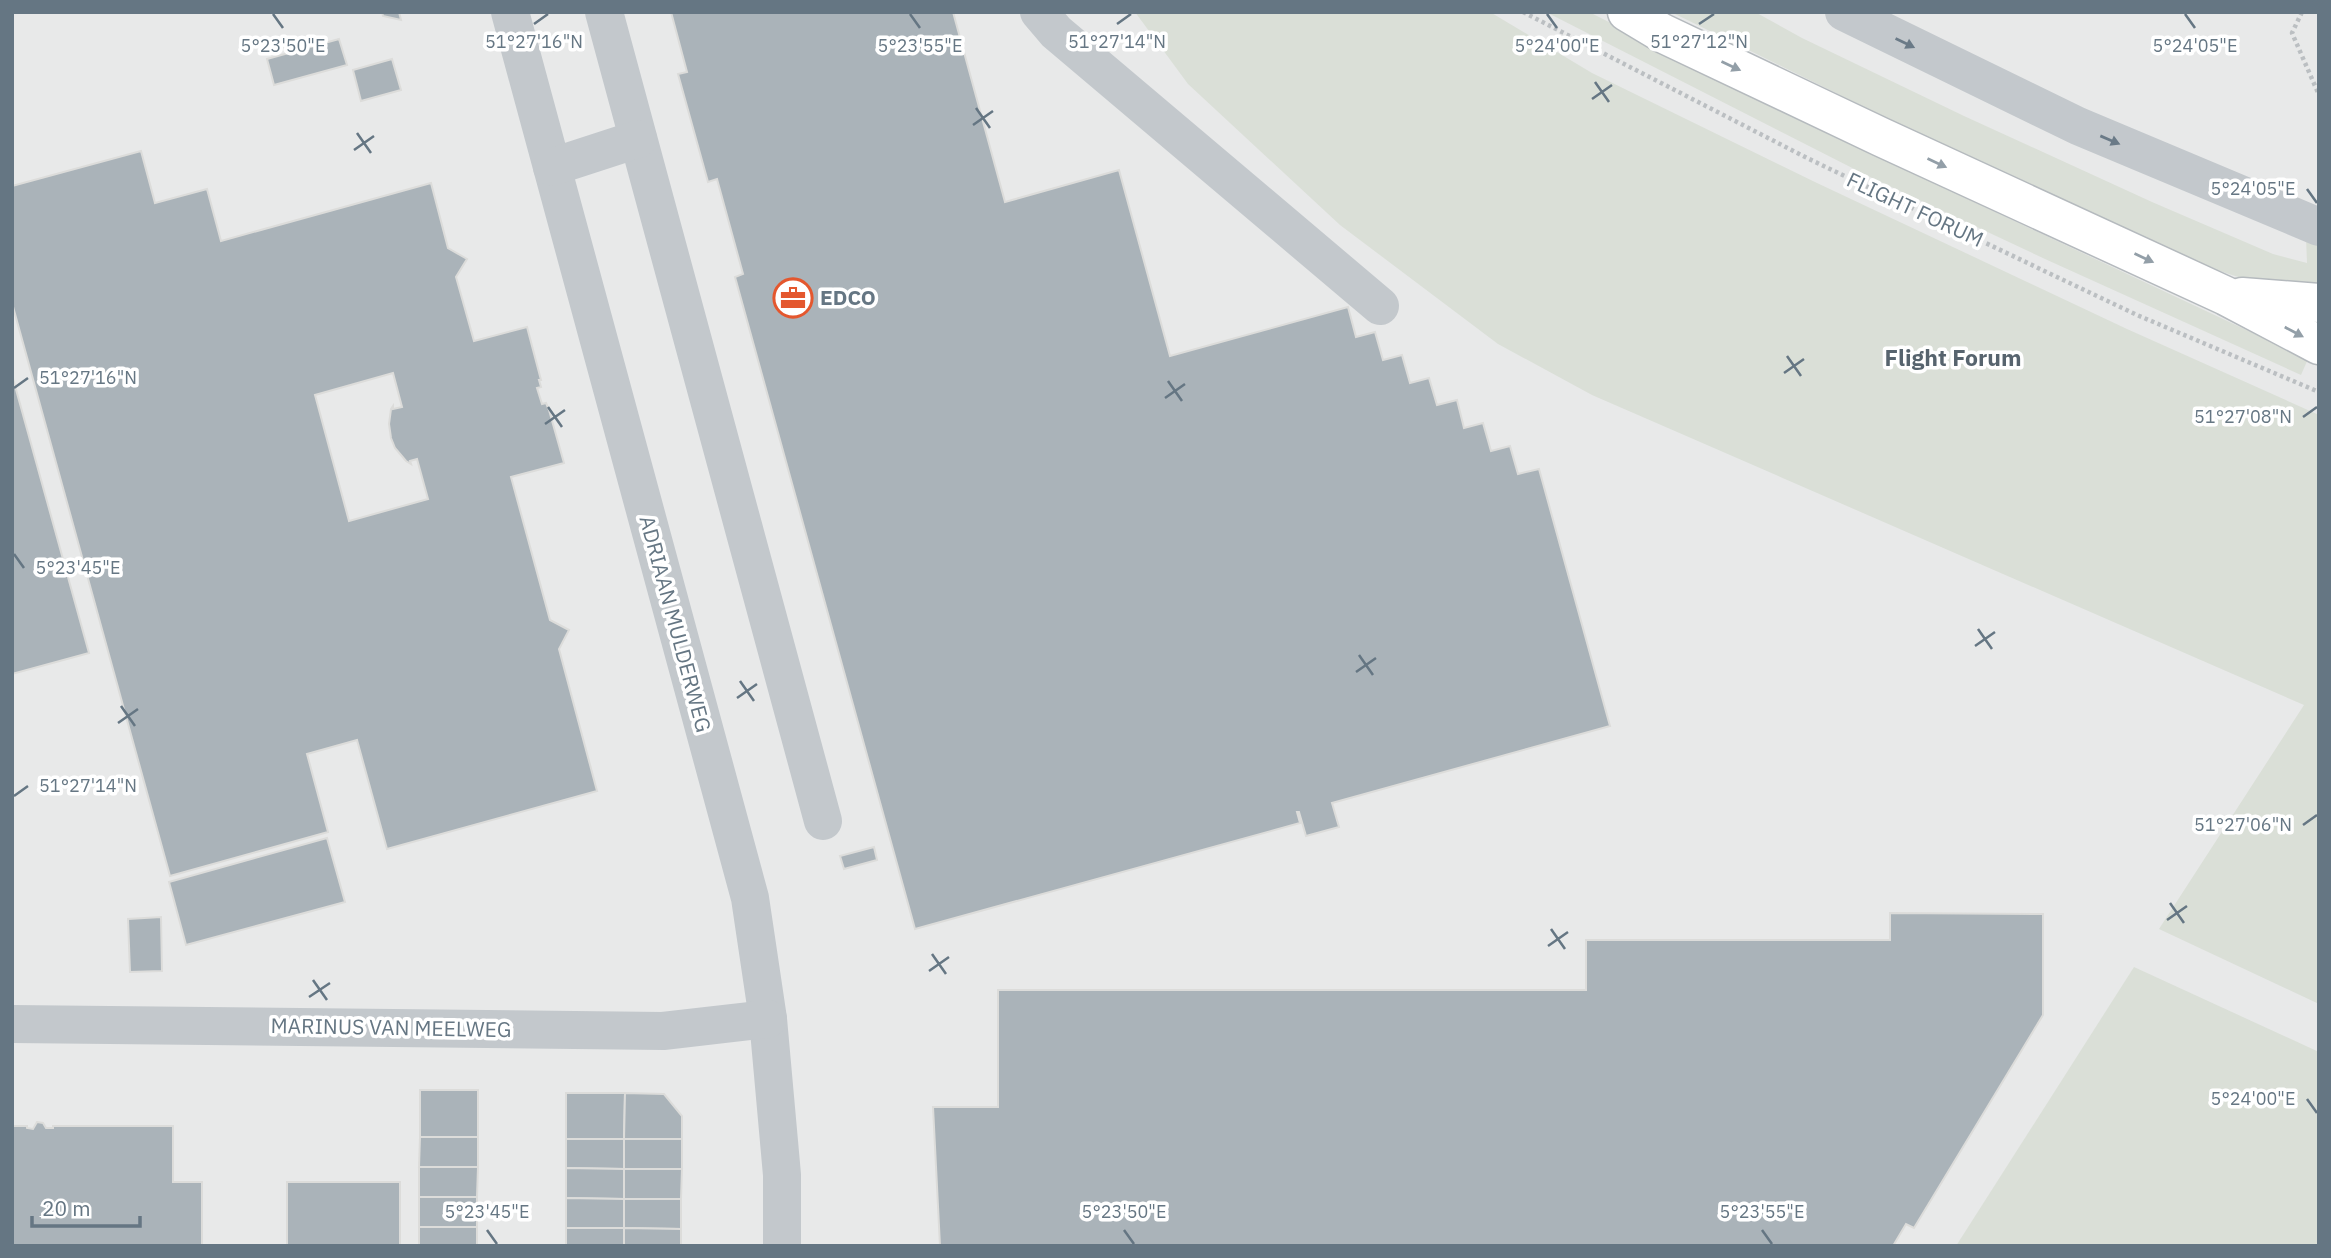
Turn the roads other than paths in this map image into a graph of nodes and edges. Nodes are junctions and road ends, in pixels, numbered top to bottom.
1 (510, 12) edge
2 (604, 12) edge
3 (1039, 12) edge
4 (1627, 12) edge
5 (1844, 12) edge
6 (638, 139) junction
7 (552, 167) junction
8 (2319, 227) edge
9 (2226, 296) junction
10 (2319, 303) edge
11 (1380, 306) dead end
12 (2319, 345) edge
13 (823, 821) dead end
14 (768, 1019) junction
15 (12, 1024) edge
16 (782, 1246) edge

1 - 7 street, ADRIAAN MULDERWEG
2 - 6 street
3 - 11 street
4 -> 9 main road
5 -> 8 street
6 - 7 street
6 - 13 street
7 - 14 street, ADRIAAN MULDERWEG
9 - 10 main road
9 -> 12 main road
14 - 15 street, MARINUS VAN MEELWEG
14 - 16 street, ADRIAAN MULDERWEG

